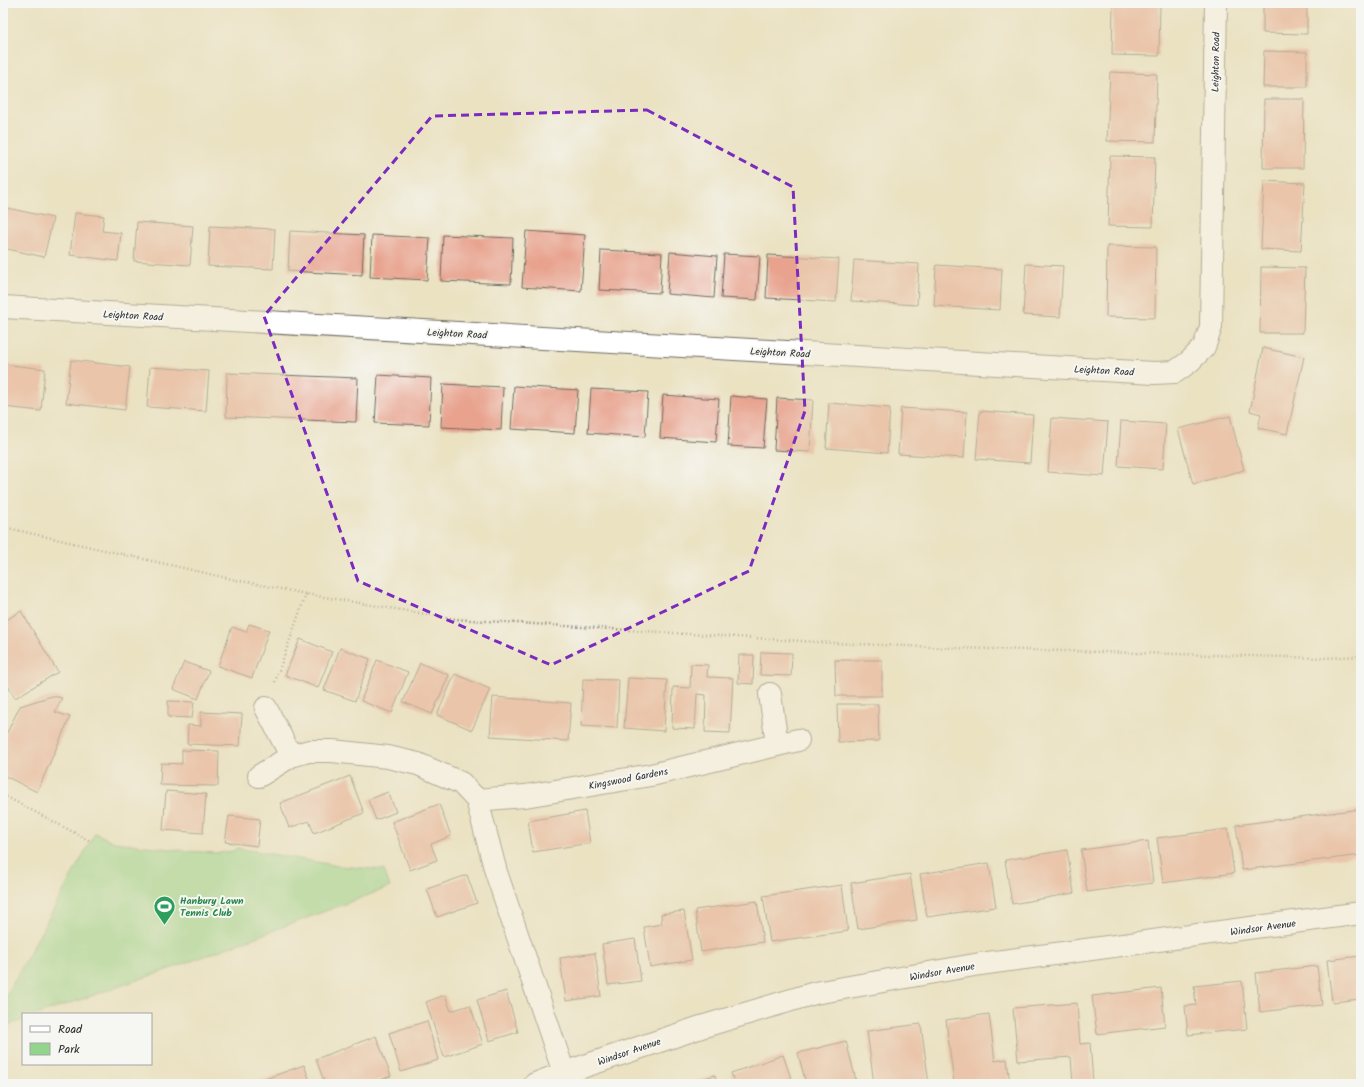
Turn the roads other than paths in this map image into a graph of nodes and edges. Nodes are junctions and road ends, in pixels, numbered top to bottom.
1 (1216, 3) edge
2 (3, 307) edge
3 (770, 694) dead end
4 (266, 708) road end
5 (798, 740) dead end
6 (777, 744) junction
7 (291, 756) junction
8 (259, 776) dead end
9 (477, 800) junction
10 (1361, 913) edge
11 (564, 1073) junction
12 (535, 1084) edge

1 - 2 street, Leighton Road
3 - 6 street
4 - 7 street
5 - 6 street, Kingswood Gardens
6 - 9 street, Kingswood Gardens
7 - 8 street
7 - 9 street
9 - 11 street
10 - 11 street, Windsor Avenue
11 - 12 street, Windsor Avenue

